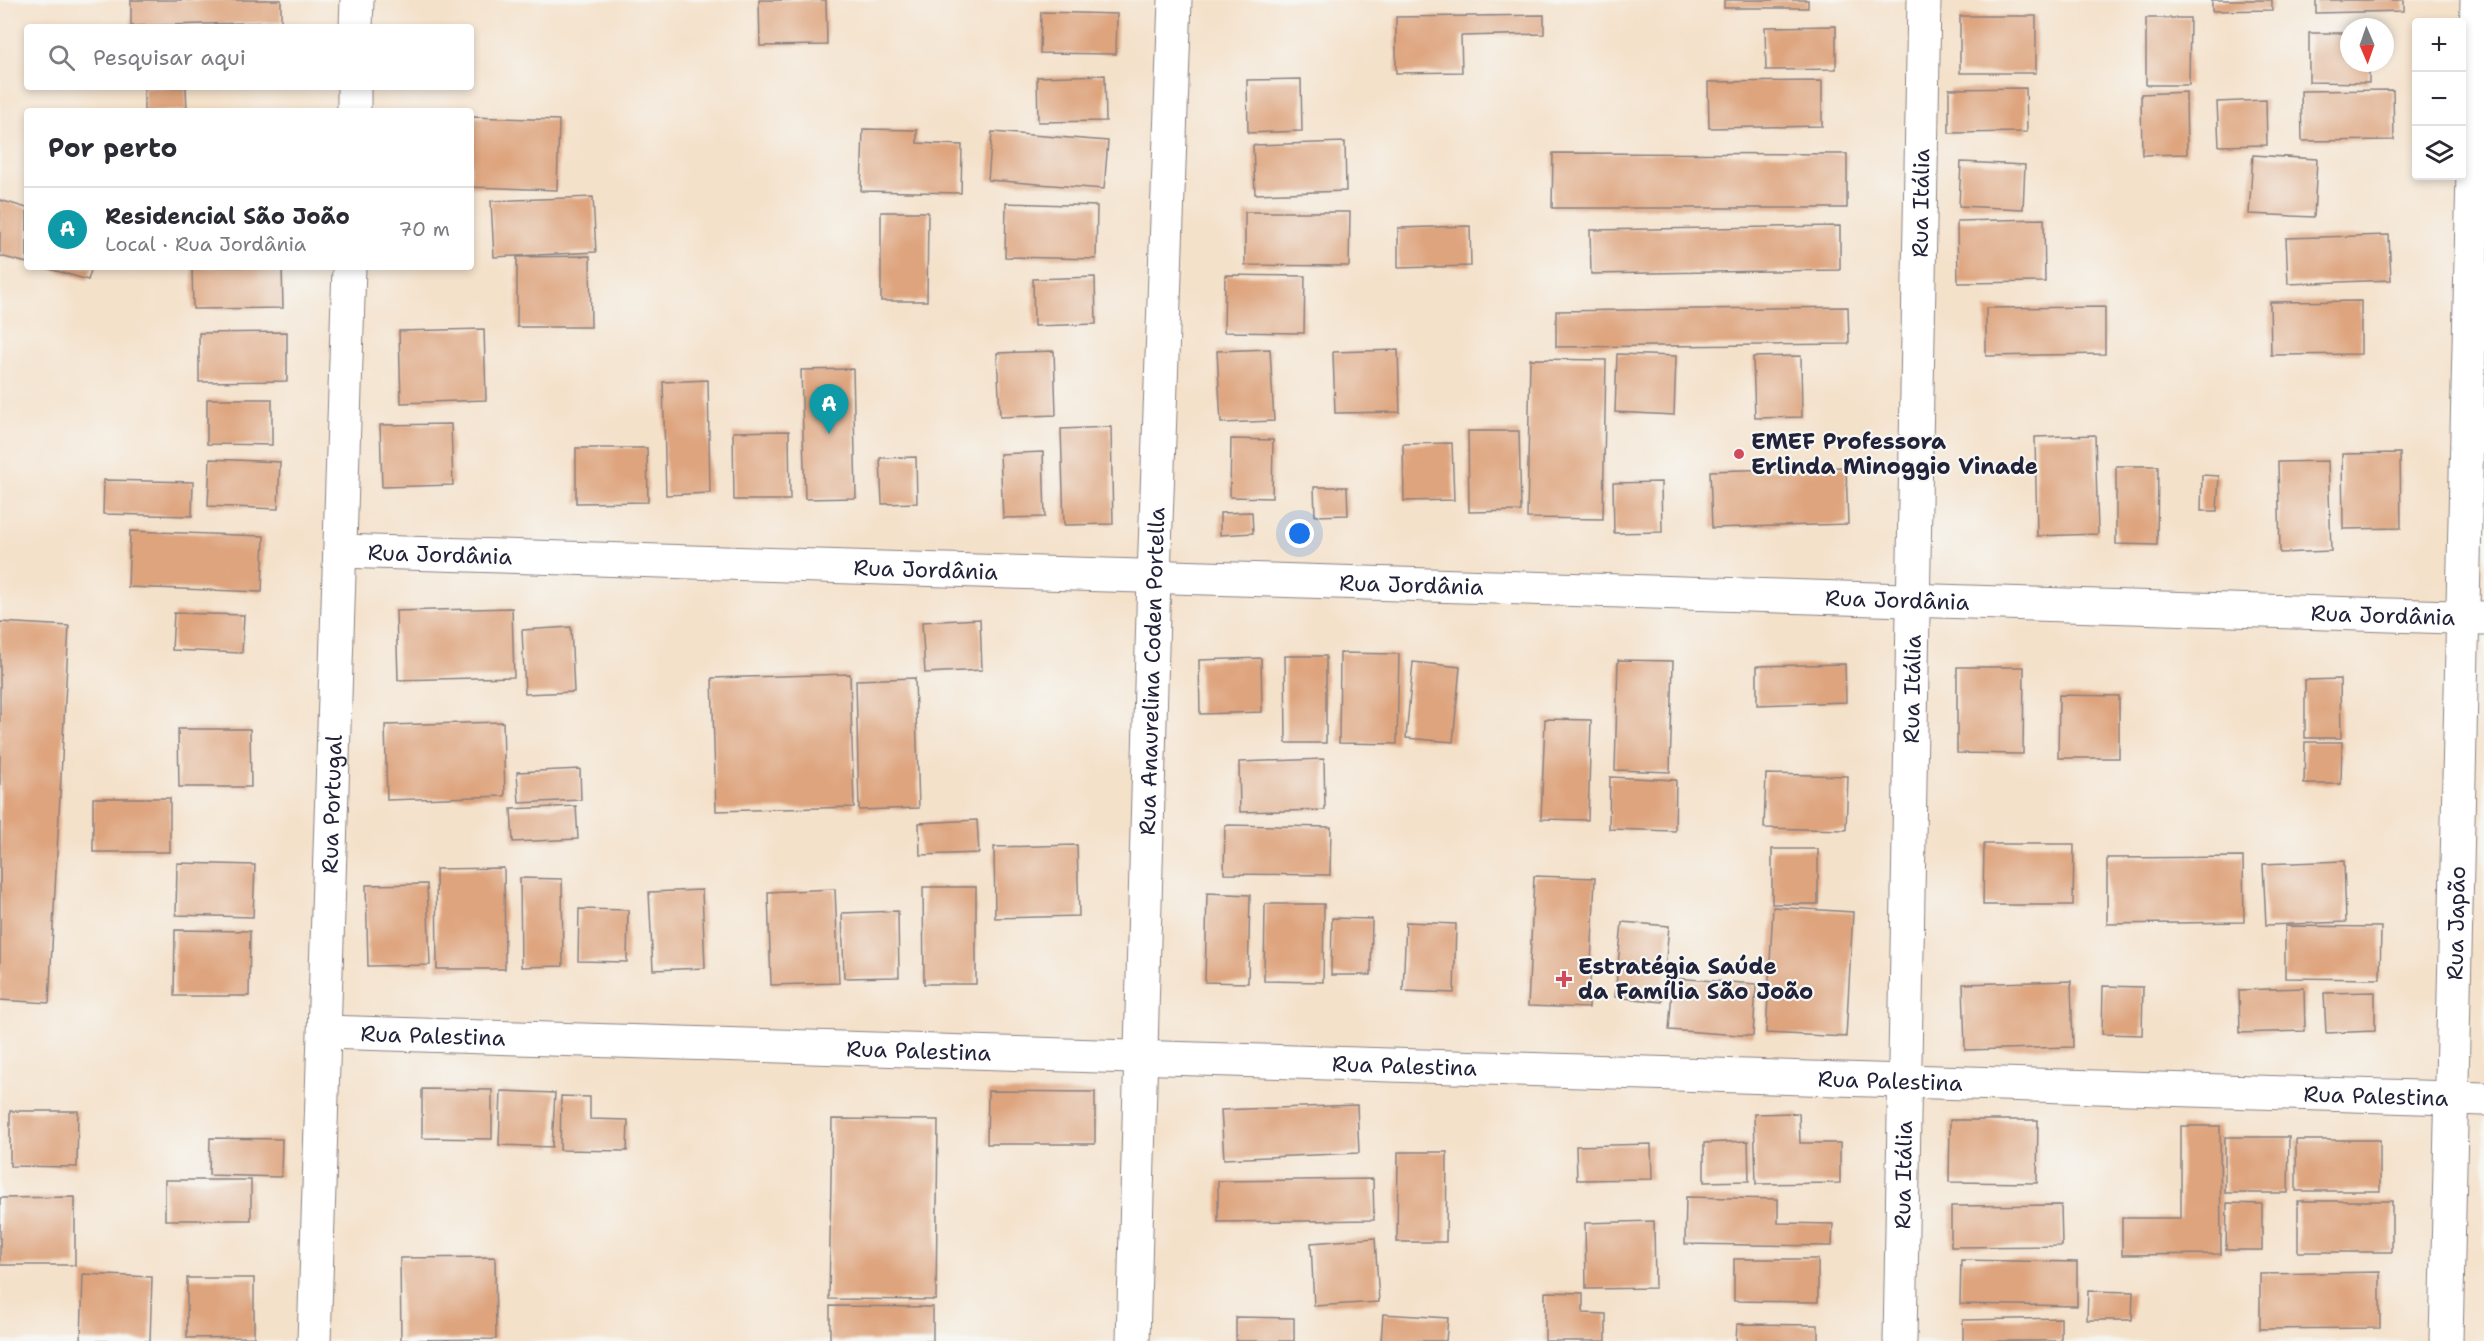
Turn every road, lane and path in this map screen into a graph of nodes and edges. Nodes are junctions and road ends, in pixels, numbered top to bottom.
1 (357, 0) edge
2 (1175, 0) edge
3 (1924, 0) edge
4 (2477, 0) edge
5 (356, 24) edge
6 (354, 90) edge
7 (354, 108) edge
8 (349, 270) edge
9 (340, 551) junction
10 (1154, 576) junction
11 (1913, 601) junction
12 (2474, 618) edge
13 (325, 1032) junction
14 (1141, 1058) junction
15 (1904, 1082) junction
16 (2469, 1099) edge
17 (314, 1341) edge
18 (1133, 1341) edge
19 (1900, 1341) edge
20 (2446, 1341) edge

1 - 5 street
2 - 10 street, Rua Anaurelina Coden Portella
3 - 11 street, Rua Itália
4 - 12 street, Rua Japão
6 - 7 street
8 - 9 street, Rua Portugal
9 - 10 street, Rua Jordânia
9 - 13 street, Rua Portugal
10 - 11 street, Rua Jordânia
10 - 14 street, Rua Anaurelina Coden Portella
11 - 12 street, Rua Jordânia
11 - 15 street, Rua Itália
12 - 16 street, Rua Japão
13 - 14 street, Rua Palestina
13 - 17 street, Rua Portugal
14 - 15 street, Rua Palestina
14 - 18 street, Rua Anaurelina Coden Portella
15 - 16 street, Rua Palestina
15 - 19 street, Rua Itália
16 - 20 street, Rua Japão

